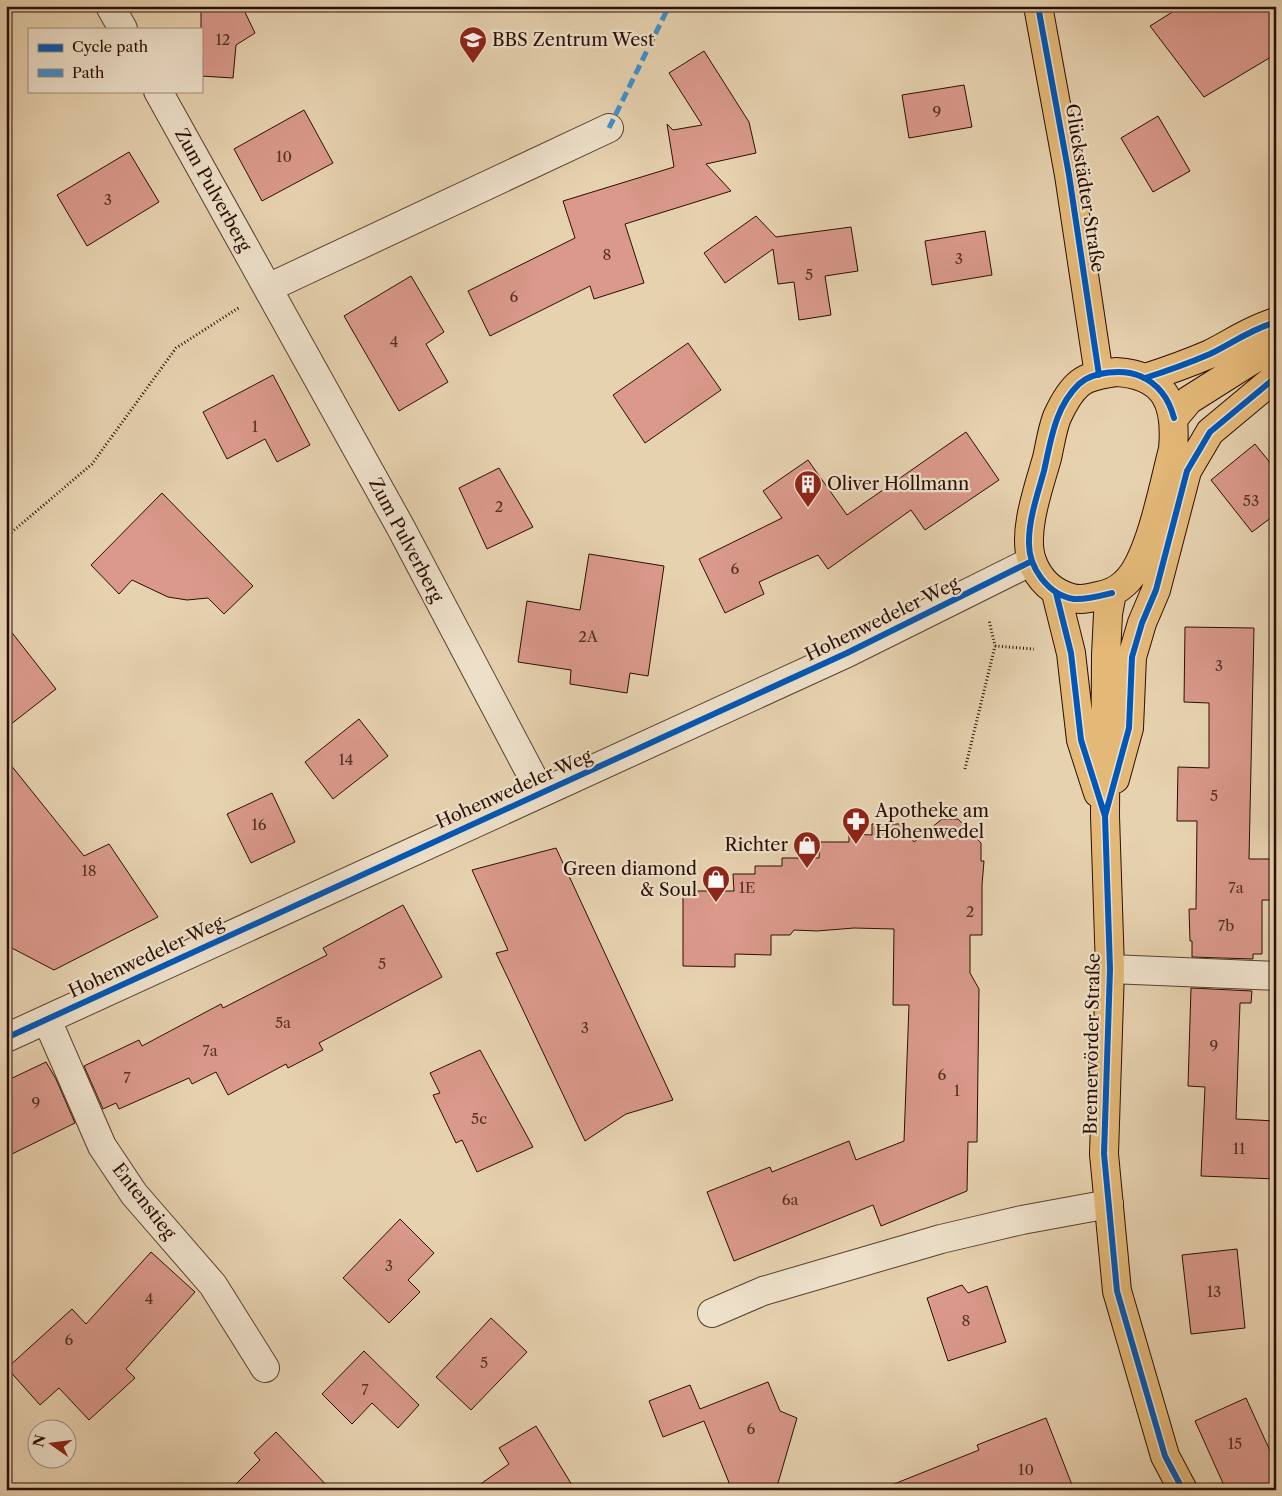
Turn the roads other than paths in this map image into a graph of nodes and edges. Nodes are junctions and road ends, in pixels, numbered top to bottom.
1 (110, 6) edge
2 (1038, 6) edge
3 (122, 28) edge
4 (159, 92) edge
5 (609, 128) dead end
6 (268, 288) junction
7 (1276, 322) edge
8 (1276, 345) edge
9 (1099, 374) junction
10 (1276, 377) edge
11 (1145, 378) junction
12 (1174, 418) junction
13 (1032, 562) junction
14 (1056, 593) junction
15 (1112, 593) junction
16 (541, 794) junction
17 (1105, 816) junction
18 (1110, 969) junction
19 (1276, 976) edge
20 (47, 1020) junction
21 (6, 1038) edge
22 (1109, 1204) junction
23 (712, 1312) dead end
24 (265, 1368) dead end
25 (1179, 1488) edge

1 - 3 street
2 - 9 main road, Glückstädter Straße
4 - 6 street, Zum Pulverberg
5 - 6 street
6 - 16 street, Zum Pulverberg
7 - 11 main road
8 - 12 main road
9 - 11 main road
9 - 13 main road
10 - 17 main road
11 - 12 main road
12 - 15 main road
13 - 14 main road
13 - 16 street, Hohenwedeler Weg
14 - 15 main road
14 - 17 main road, Bremervörder Straße
15 - 17 main road, Bremervörder Straße
16 - 20 street, Hohenwedeler Weg
17 - 18 main road, Bremervörder Straße
18 - 19 street
18 - 22 main road, Bremervörder Straße
20 - 21 street, Hohenwedeler Weg
20 - 24 street, Entenstieg
22 - 23 street
22 - 25 main road, Bremervörder Straße

